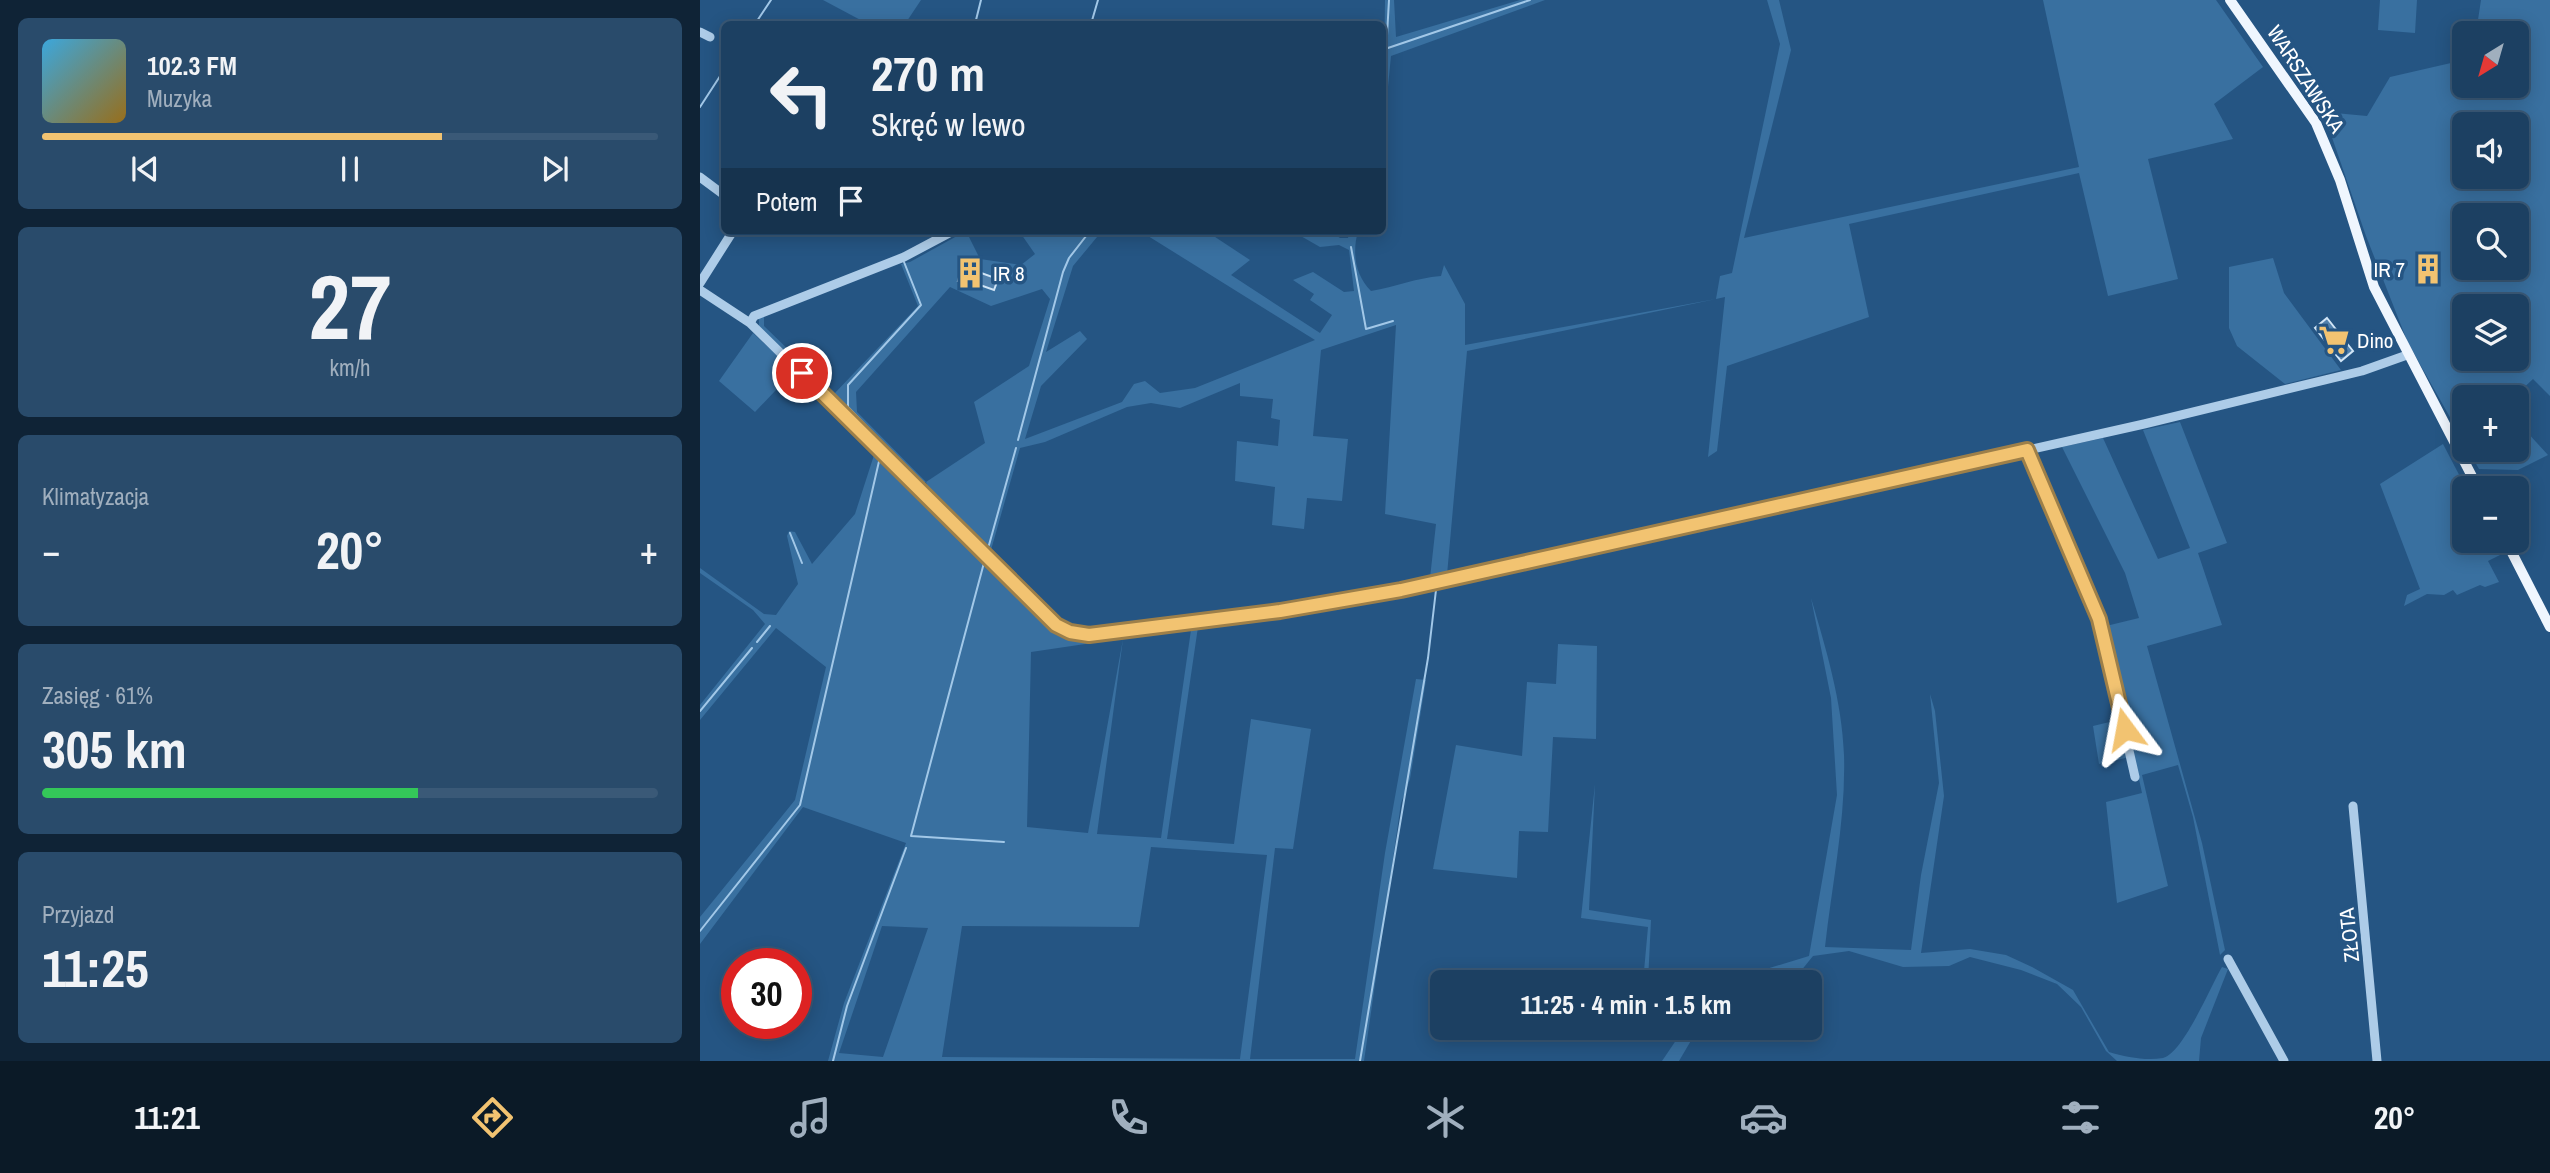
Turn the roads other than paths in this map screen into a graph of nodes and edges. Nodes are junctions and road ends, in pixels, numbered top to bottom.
1 (2230, 0) edge
2 (700, 32) edge
3 (710, 37) dead end
4 (700, 177) edge
5 (721, 193) edge
6 (730, 235) edge
7 (945, 235) edge
8 (700, 283) edge
9 (700, 290) edge
10 (750, 323) junction
11 (2407, 355) junction
12 (2027, 450) junction
13 (2472, 476) edge
14 (2512, 553) edge
15 (2550, 627) edge
16 (2135, 777) dead end
17 (2353, 806) dead end
18 (2228, 959) dead end
19 (2284, 1061) edge
20 (2377, 1061) edge

1 - 11 main road, WARSZAWSKA
2 - 3 street
4 - 5 street
6 - 8 street
7 - 10 street
9 - 10 street
10 - 12 street
11 - 12 street
11 - 13 main road, WARSZAWSKA
12 - 16 street
14 - 15 main road
17 - 20 street, ZŁOTA
18 - 19 street

